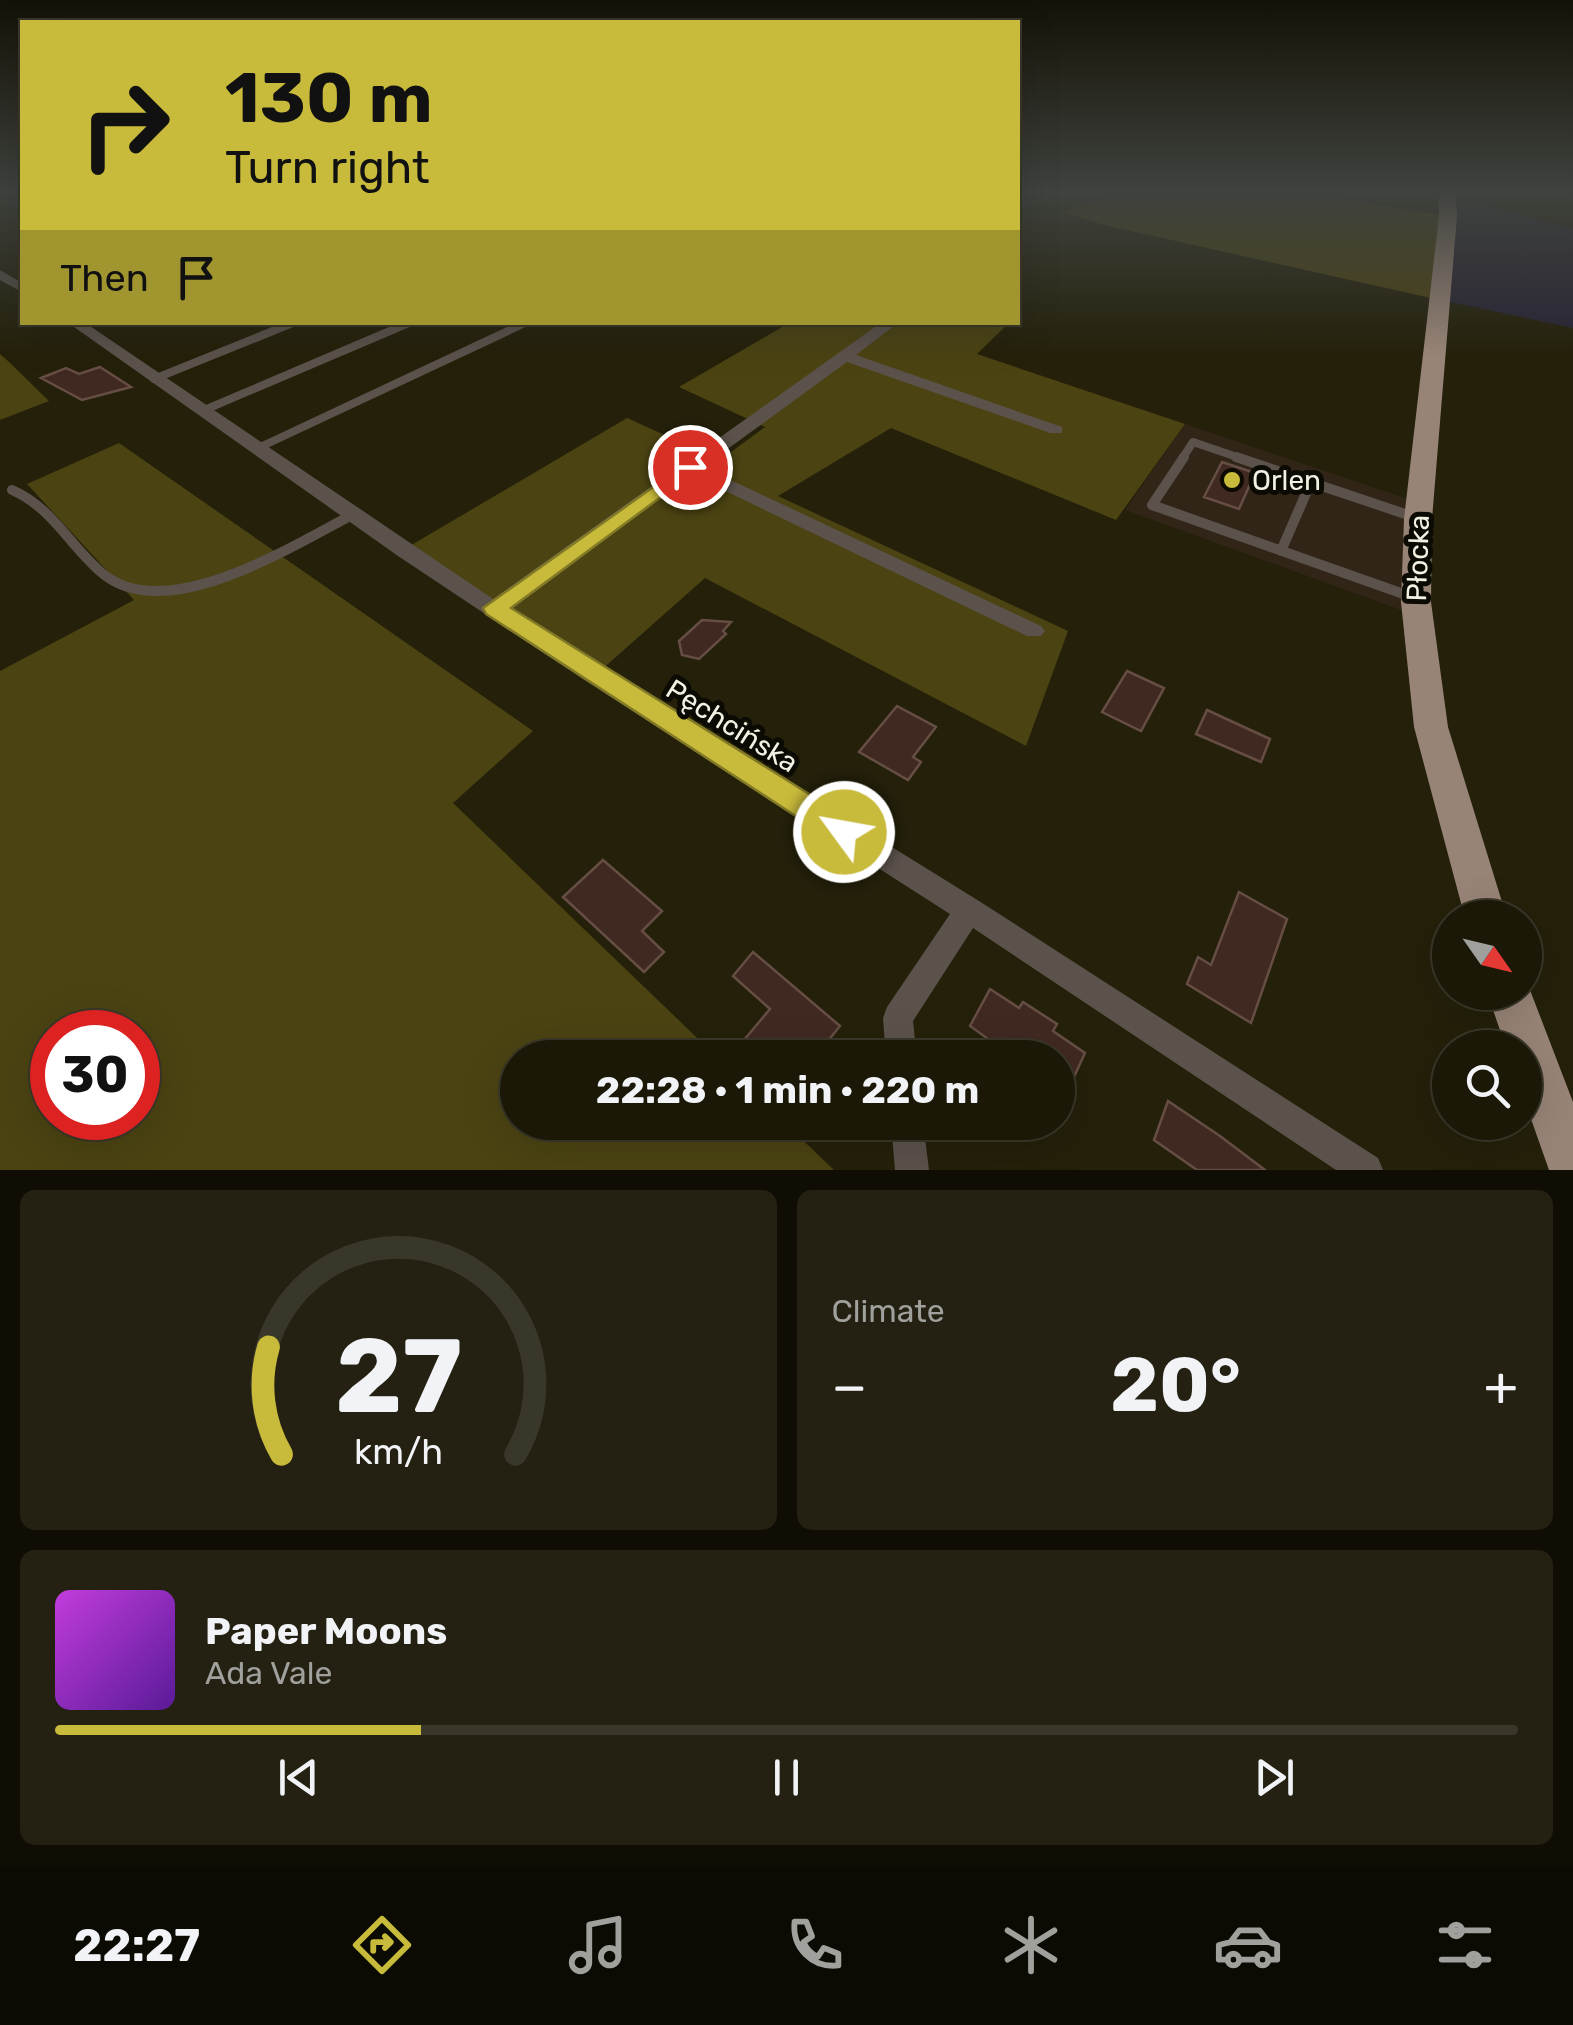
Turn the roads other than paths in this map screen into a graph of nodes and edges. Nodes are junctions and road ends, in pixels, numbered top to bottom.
1 (1445, 247) edge
2 (78, 325) edge
3 (288, 325) edge
4 (404, 325) edge
5 (522, 325) edge
6 (888, 325) edge
7 (845, 356) junction
8 (154, 379) junction
9 (202, 412) junction
10 (1056, 430) dead end
11 (256, 449) junction
12 (690, 467) junction
13 (1311, 482) junction
14 (12, 490) dead end
15 (352, 515) junction
16 (1418, 518) junction
17 (1281, 551) junction
18 (1416, 598) junction
19 (494, 608) junction
20 (1034, 631) dead end
21 (1481, 900) edge
22 (969, 910) junction
23 (1516, 1010) edge
24 (900, 1040) edge
25 (910, 1140) edge
26 (1573, 1168) edge
27 (912, 1170) edge
28 (1366, 1170) edge

1 - 16 main road, Płocka
2 - 8 street, Pęchcińska
3 - 8 lane
4 - 9 lane
5 - 11 lane
6 - 7 street
7 - 10 street
7 - 12 street
8 - 9 street, Pęchcińska
9 - 11 street, Pęchcińska
11 - 15 street, Pęchcińska
12 - 19 street
12 - 20 street
13 - 16 lane
13 - 17 lane
13 - 17 lane
14 - 15 lane
15 - 19 street, Pęchcińska
16 - 18 main road, Płocka
17 - 18 lane
18 - 21 main road, Płocka
19 - 22 street, Pęchcińska
22 - 24 street
22 - 28 street, Pęchcińska
23 - 26 main road
25 - 27 street

